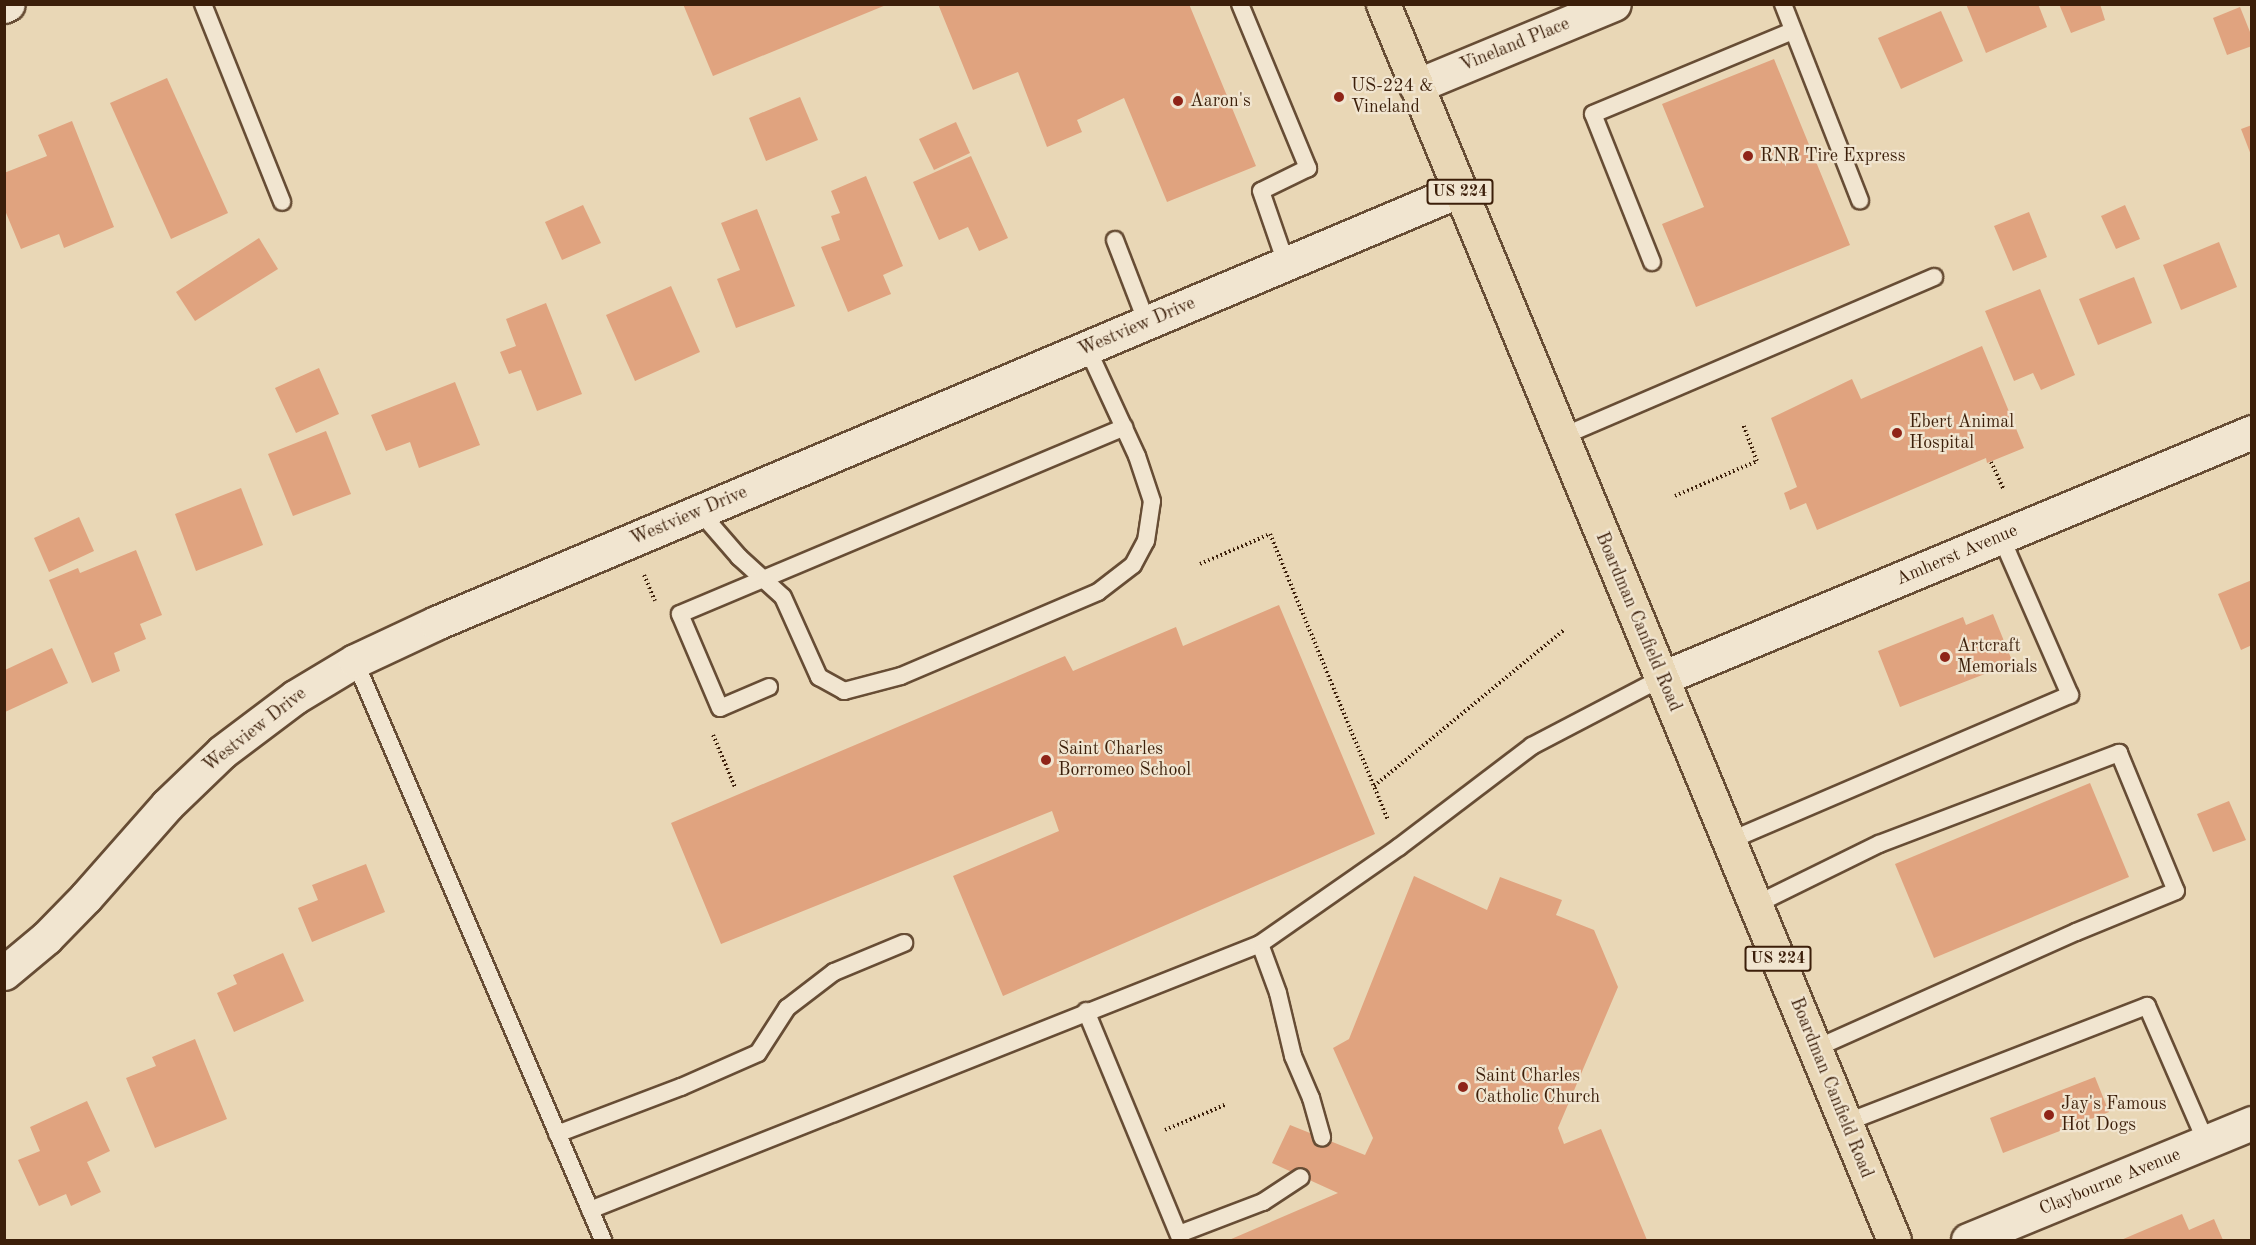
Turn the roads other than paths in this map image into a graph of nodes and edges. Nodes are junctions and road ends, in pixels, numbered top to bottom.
1 (203, 4) edge
2 (1240, 4) edge
3 (1383, 4) edge
4 (1614, 4) edge
5 (1783, 4) edge
6 (1792, 32) junction
7 (1416, 86) junction
8 (1460, 190) junction
9 (1860, 200) dead end
10 (282, 202) dead end
11 (1115, 240) dead end
12 (1652, 262) dead end
13 (1286, 263) junction
14 (1934, 277) dead end
15 (1147, 322) junction
16 (1087, 348) junction
17 (1124, 427) junction
18 (2252, 432) edge
19 (1562, 437) junction
20 (700, 512) junction
21 (2001, 537) junction
22 (763, 580) junction
23 (355, 661) junction
24 (1662, 678) junction
25 (770, 687) dead end
26 (1729, 842) junction
27 (1755, 905) junction
28 (904, 943) dead end
29 (1260, 944) junction
30 (4, 973) edge
31 (1086, 1011) junction
32 (1815, 1048) junction
33 (1845, 1122) junction
34 (2252, 1123) edge
35 (557, 1134) junction
36 (1322, 1137) dead end
37 (2206, 1142) junction
38 (1301, 1177) dead end
39 (590, 1210) junction
40 (1180, 1237) edge
41 (603, 1240) edge
42 (1894, 1240) edge
43 (1968, 1240) edge

1 - 10 lane
2 - 13 lane
3 - 7 main road, Boardman Canfield Road / US 224
4 - 7 street, Vineland Place
5 - 6 lane
6 - 9 lane
6 - 12 lane
7 - 8 main road, Boardman Canfield Road / US 224
8 - 13 street, Westview Drive
8 - 19 main road, Boardman Canfield Road / US 224
11 - 15 lane
13 - 15 street, Westview Drive
14 - 19 lane
15 - 16 street, Westview Drive
16 - 17 lane
16 - 20 street, Westview Drive
17 - 22 lane
17 - 22 lane
18 - 21 street, Amherst Avenue
19 - 24 main road, Boardman Canfield Road / US 224
20 - 22 lane
20 - 23 street, Westview Drive
21 - 24 street, Amherst Avenue
21 - 26 lane
22 - 25 lane
23 - 30 street, Westview Drive
23 - 35 lane
24 - 26 main road, Boardman Canfield Road / US 224
24 - 29 lane
26 - 27 main road, Boardman Canfield Road / US 224
27 - 32 main road, Boardman Canfield Road / US 224
27 - 32 lane
28 - 35 lane
29 - 31 lane
29 - 36 lane
31 - 39 lane
31 - 40 lane
32 - 33 main road, Boardman Canfield Road / US 224
33 - 37 lane
33 - 42 main road, Boardman Canfield Road / US 224
34 - 37 street, Claybourne Avenue
35 - 39 lane
37 - 43 street, Claybourne Avenue
38 - 40 lane
39 - 41 lane

